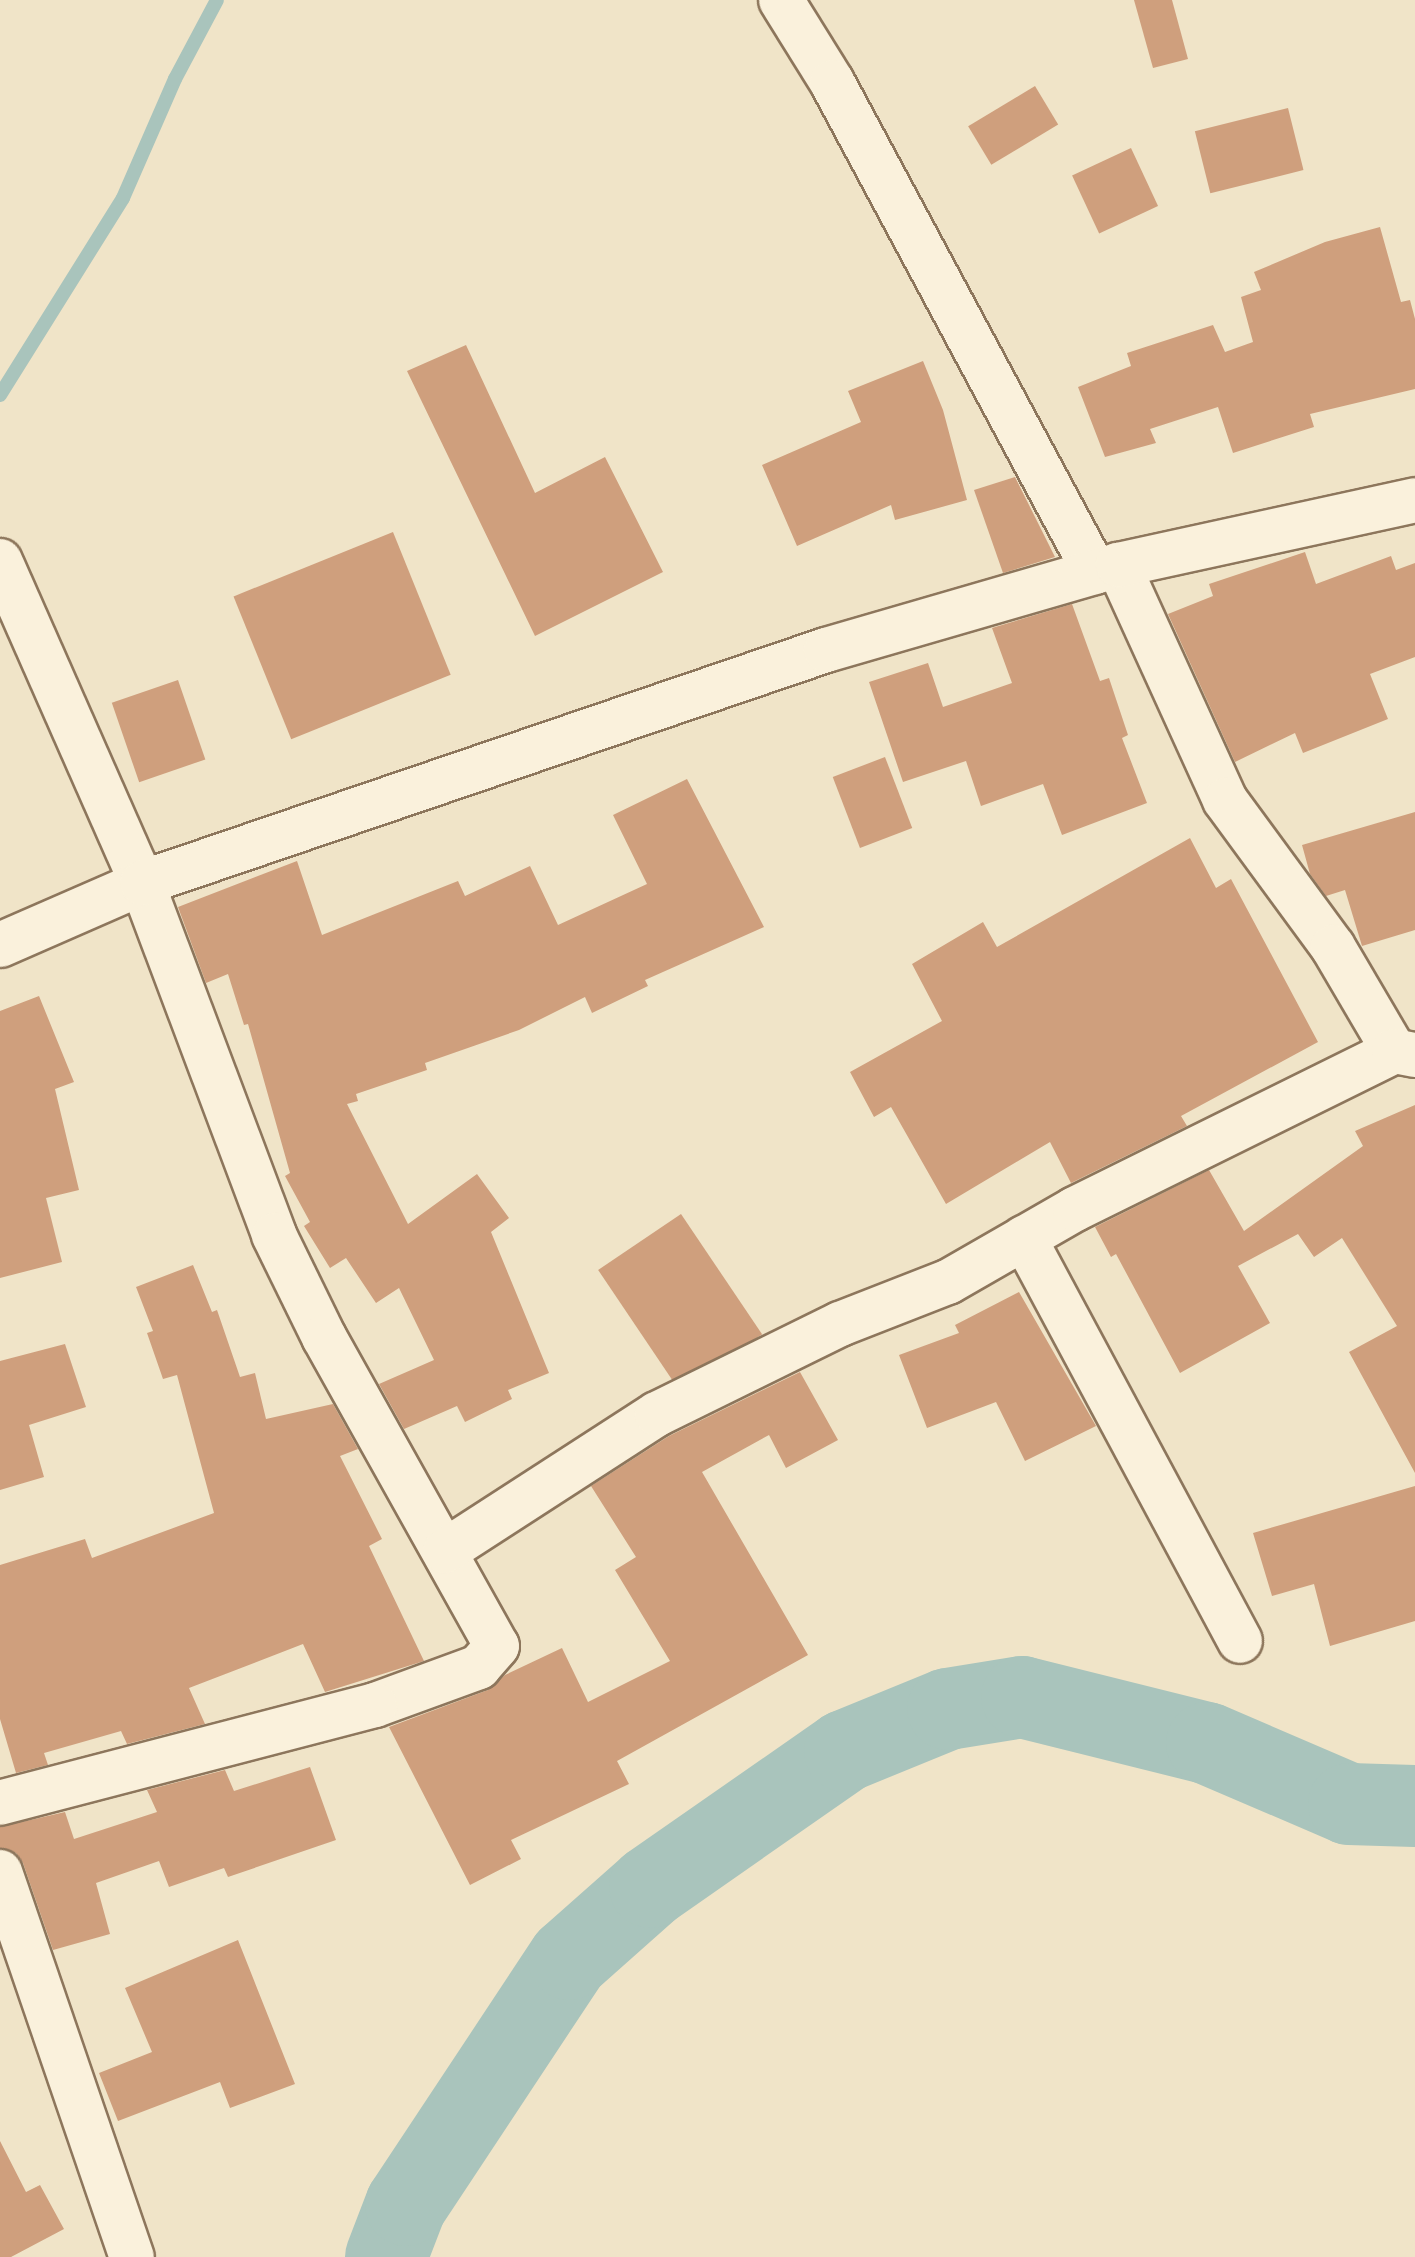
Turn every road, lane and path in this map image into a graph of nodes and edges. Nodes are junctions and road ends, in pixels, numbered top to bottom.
1 (781, 0) edge
2 (1415, 500) edge
3 (0, 561) edge
4 (1107, 568) junction
5 (142, 883) junction
6 (0, 945) edge
7 (1404, 1053) edge
8 (1024, 1238) junction
9 (445, 1551) junction
10 (1240, 1641) dead end
11 (0, 1803) edge
12 (0, 1872) edge
13 (132, 2257) edge

1 - 4 street
2 - 4 street
3 - 5 street
4 - 5 street
4 - 7 street
5 - 6 street
5 - 9 street
7 - 8 street
8 - 9 street
8 - 10 street
9 - 11 street
12 - 13 street

